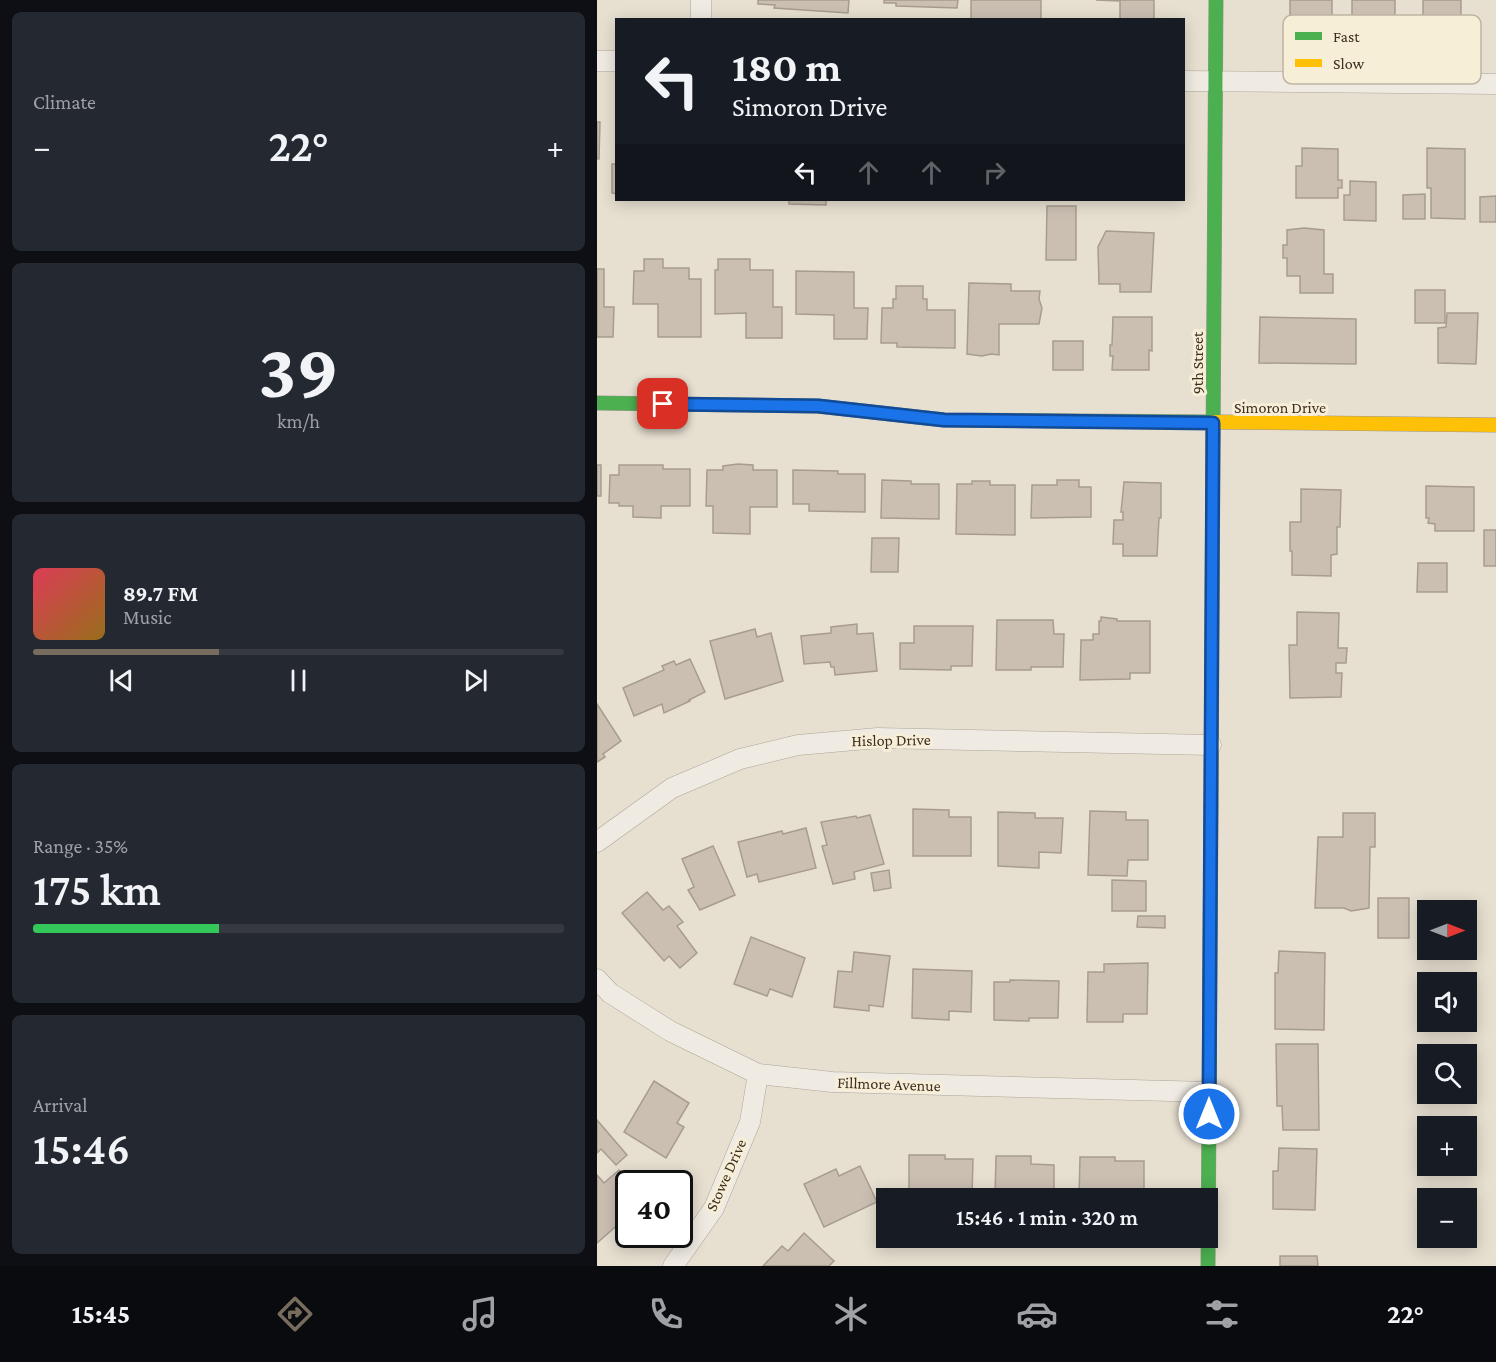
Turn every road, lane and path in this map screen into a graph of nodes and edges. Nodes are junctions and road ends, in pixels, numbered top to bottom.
1 (701, 0) edge
2 (1216, 0) edge
3 (701, 18) edge
4 (597, 61) edge
5 (615, 61) edge
6 (1185, 81) edge
7 (1215, 81) junction
8 (1283, 82) edge
9 (1481, 84) edge
10 (1496, 84) edge
11 (597, 403) edge
12 (1213, 423) junction
13 (1496, 425) edge
14 (1211, 745) junction
15 (597, 842) edge
16 (597, 979) edge
17 (758, 1074) junction
18 (1209, 1092) junction
19 (673, 1266) edge
20 (1207, 1266) edge

1 - 3 street
2 - 7 street, 9th Street
4 - 5 street
6 - 7 street
7 - 8 street
7 - 12 street, 9th Street
9 - 10 street
11 - 12 street, Simoron Drive
12 - 13 street, Simoron Drive
12 - 14 street, 9th Street
14 - 15 street, Hislop Drive
14 - 18 street, 9th Street
16 - 17 street, Fillmore Avenue
17 - 18 street, Fillmore Avenue
17 - 19 street, Stowe Drive
18 - 20 street, 9th Street

